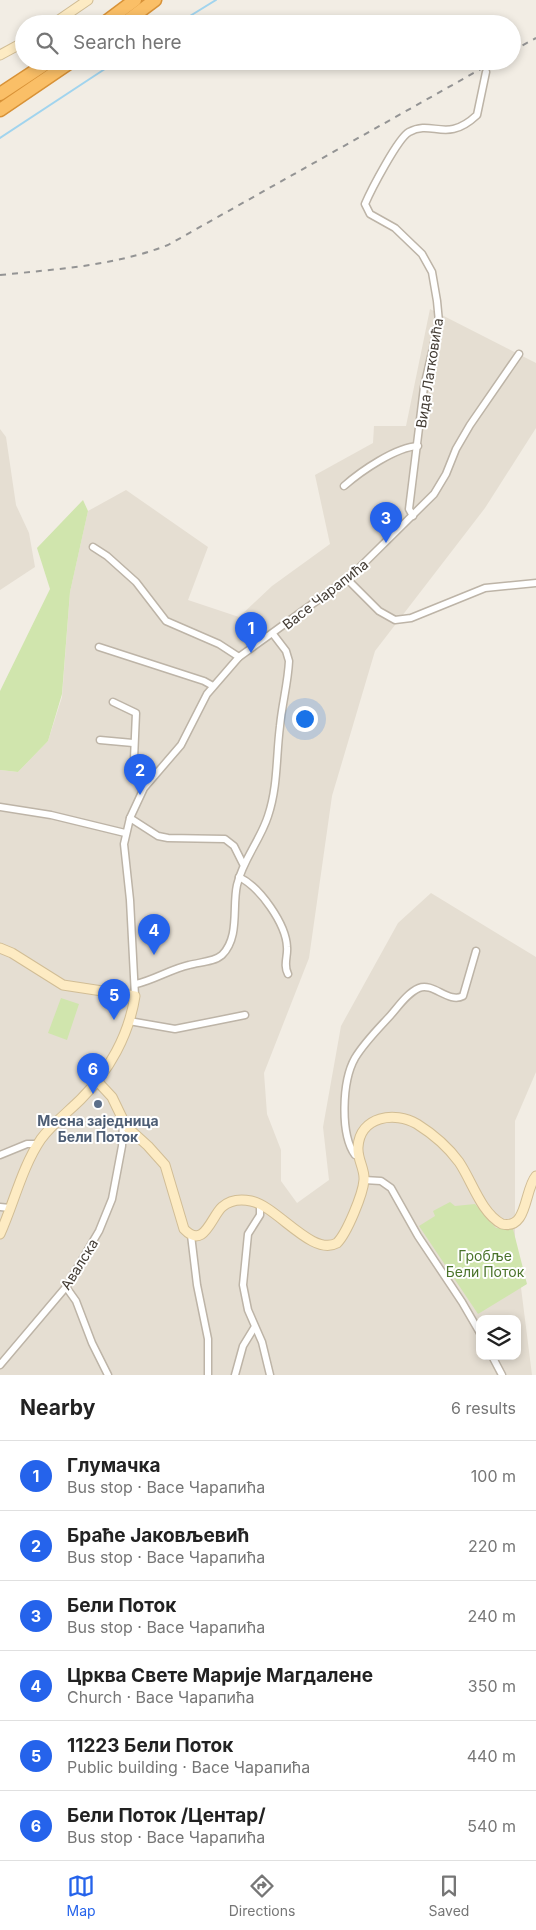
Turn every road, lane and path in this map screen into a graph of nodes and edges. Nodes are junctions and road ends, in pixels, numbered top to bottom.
1 (88, 0) edge
2 (136, 0) edge
3 (155, 0) edge
4 (66, 15) edge
5 (116, 15) edge
6 (135, 15) edge
7 (15, 47) edge
8 (0, 55) edge
9 (36, 70) edge
10 (59, 70) edge
11 (486, 72) dead end
12 (0, 94) edge
13 (0, 110) edge
14 (519, 354) dead end
15 (418, 446) junction
16 (344, 486) dead end
17 (413, 516) junction
18 (92, 547) dead end
19 (347, 580) junction
20 (536, 583) edge
21 (273, 634) junction
22 (98, 647) dead end
23 (239, 657) junction
24 (213, 686) junction
25 (113, 702) dead end
26 (100, 740) dead end
27 (134, 743) junction
28 (146, 784) junction
29 (0, 807) edge
30 (130, 818) junction
31 (125, 833) junction
32 (243, 864) junction
33 (239, 877) junction
34 (0, 948) edge
35 (476, 951) dead end
36 (288, 974) dead end
37 (136, 984) junction
38 (135, 996) junction
39 (245, 1016) dead end
40 (129, 1021) junction
41 (98, 1082) junction
42 (123, 1122) junction
43 (132, 1133) junction
44 (38, 1144) junction
45 (122, 1146) junction
46 (0, 1155) edge
47 (358, 1156) junction
48 (536, 1176) edge
49 (364, 1180) junction
50 (260, 1204) junction
51 (0, 1206) edge
52 (10, 1208) junction
53 (0, 1234) edge
54 (192, 1235) junction
55 (66, 1287) junction
56 (476, 1326) edge
57 (254, 1328) junction
58 (494, 1360) edge
59 (0, 1365) edge
60 (108, 1375) edge
61 (208, 1375) edge
62 (235, 1375) edge
63 (270, 1375) edge
64 (502, 1375) edge

1 - 4 street
2 - 5 highway
3 - 6 highway
7 - 8 street
9 - 12 highway
10 - 13 highway
11 - 15 street, Вида Латковића
14 - 17 street, Васе Чарапића
15 - 16 street, Вида Латковића
15 - 17 street, Вида Латковића
17 - 19 street, Васе Чарапића
18 - 23 street
19 - 20 street
19 - 21 street, Васе Чарапића
21 - 23 street, Васе Чарапића
21 - 32 street
22 - 24 street
23 - 24 street, Васе Чарапића
24 - 28 street, Васе Чарапића
25 - 27 street
26 - 27 street
27 - 28 street
28 - 30 street, Васе Чарапића
29 - 31 street
30 - 31 street, Васе Чарапића
30 - 32 street
31 - 37 street, Васе Чарапића
32 - 33 street
33 - 36 street
33 - 37 street
34 - 38 street
35 - 47 street
37 - 38 street, Васе Чарапића
38 - 40 street, Васе Чарапића
39 - 40 street
40 - 41 street, Васе Чарапића
41 - 42 street, Авалска
41 - 44 street, Васе Чарапића
42 - 43 street, Авалска
42 - 45 street, Авалска
43 - 45 street, Авалска
43 - 54 street
44 - 46 street
44 - 52 street, Васе Чарапића
45 - 55 street, Авалска
47 - 48 street
47 - 49 street
49 - 50 street
49 - 56 street
50 - 54 street
50 - 57 street
51 - 52 street
52 - 53 street, Васе Чарапића
54 - 61 street
55 - 59 street, Авалска
55 - 60 street
57 - 62 street
57 - 63 street
58 - 64 street

